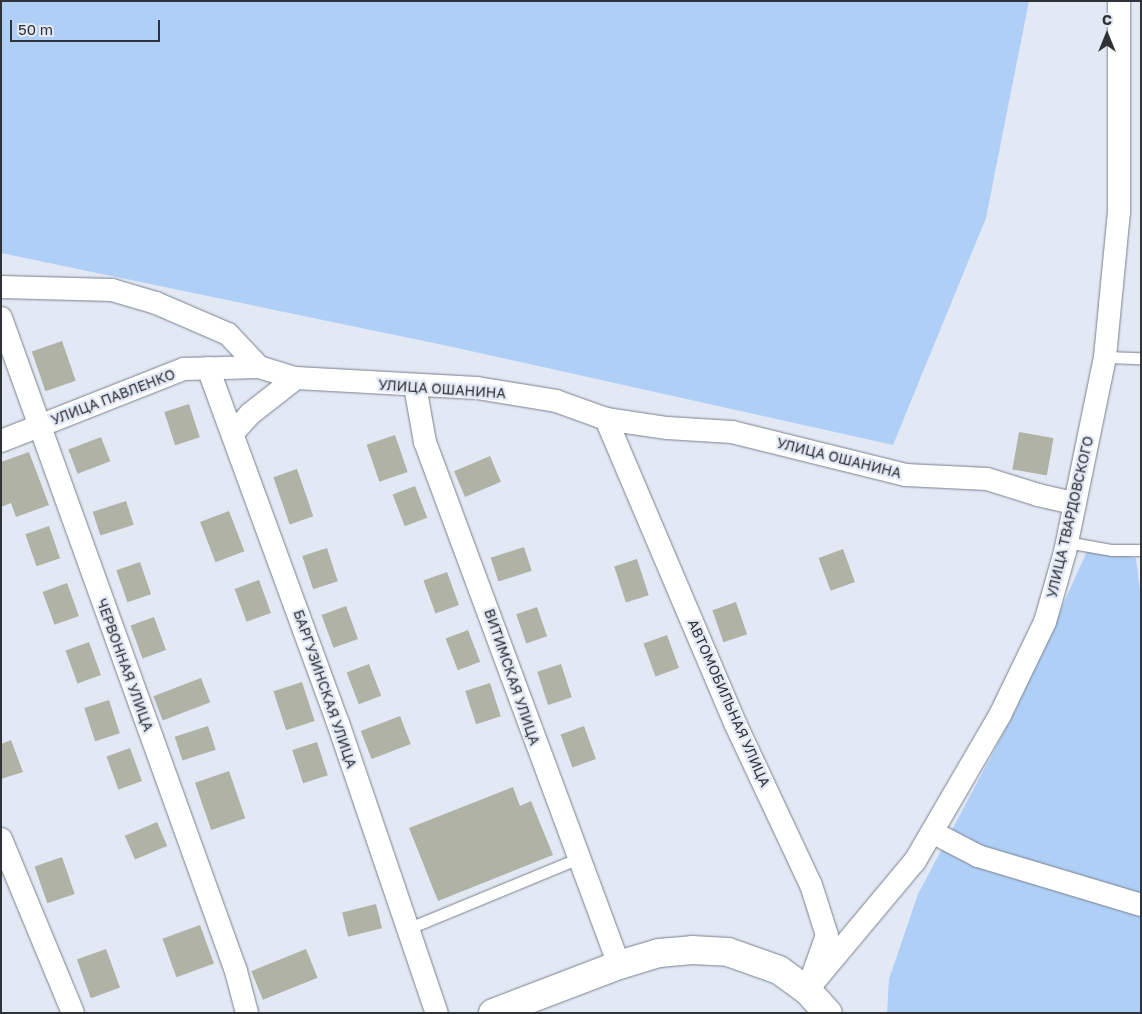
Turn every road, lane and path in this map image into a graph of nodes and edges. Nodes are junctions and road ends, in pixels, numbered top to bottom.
1 (1119, 1) edge
2 (1, 287) edge
3 (1, 318) edge
4 (1105, 357) junction
5 (1141, 358) edge
6 (259, 367) junction
7 (208, 368) junction
8 (296, 378) junction
9 (415, 386) junction
10 (606, 419) junction
11 (38, 426) junction
12 (234, 432) junction
13 (1, 441) edge
14 (1074, 503) junction
15 (1066, 542) junction
16 (1141, 550) edge
17 (932, 832) junction
18 (1, 839) edge
19 (577, 859) junction
20 (1141, 905) edge
21 (407, 929) junction
22 (619, 965) junction
23 (807, 990) junction
24 (73, 1013) edge
25 (247, 1013) edge
26 (437, 1013) edge
27 (493, 1013) edge
28 (828, 1013) edge

1 - 4 street, УЛИЦА ТВАРДОВСКОГО
2 - 6 street
3 - 11 street, ЧЕРВОННАЯ УЛИЦА
4 - 5 lane
4 - 14 street, УЛИЦА ТВАРДОВСКОГО
6 - 7 street, УЛИЦА ПАВЛЕНКО
6 - 8 street, УЛИЦА ОШАНИНА
7 - 11 street, УЛИЦА ПАВЛЕНКО
7 - 12 street, БАРГУЗИНСКАЯ УЛИЦА
8 - 9 street, УЛИЦА ОШАНИНА
8 - 12 street
9 - 10 street, УЛИЦА ОШАНИНА
9 - 19 street, ВИТИМСКАЯ УЛИЦА
10 - 14 street, УЛИЦА ОШАНИНА
10 - 23 street, АВТОМОБИЛЬНАЯ УЛИЦА
11 - 13 street, УЛИЦА ПАВЛЕНКО
11 - 25 street, ЧЕРВОННАЯ УЛИЦА
12 - 21 street, БАРГУЗИНСКАЯ УЛИЦА
14 - 15 street, УЛИЦА ТВАРДОВСКОГО
15 - 16 lane
15 - 17 street, УЛИЦА ТВАРДОВСКОГО
17 - 20 street
17 - 23 street, УЛИЦА ТВАРДОВСКОГО
18 - 24 street
19 - 21 lane
19 - 22 street, ВИТИМСКАЯ УЛИЦА
21 - 26 street, БАРГУЗИНСКАЯ УЛИЦА
22 - 23 street
22 - 27 street
23 - 28 street

